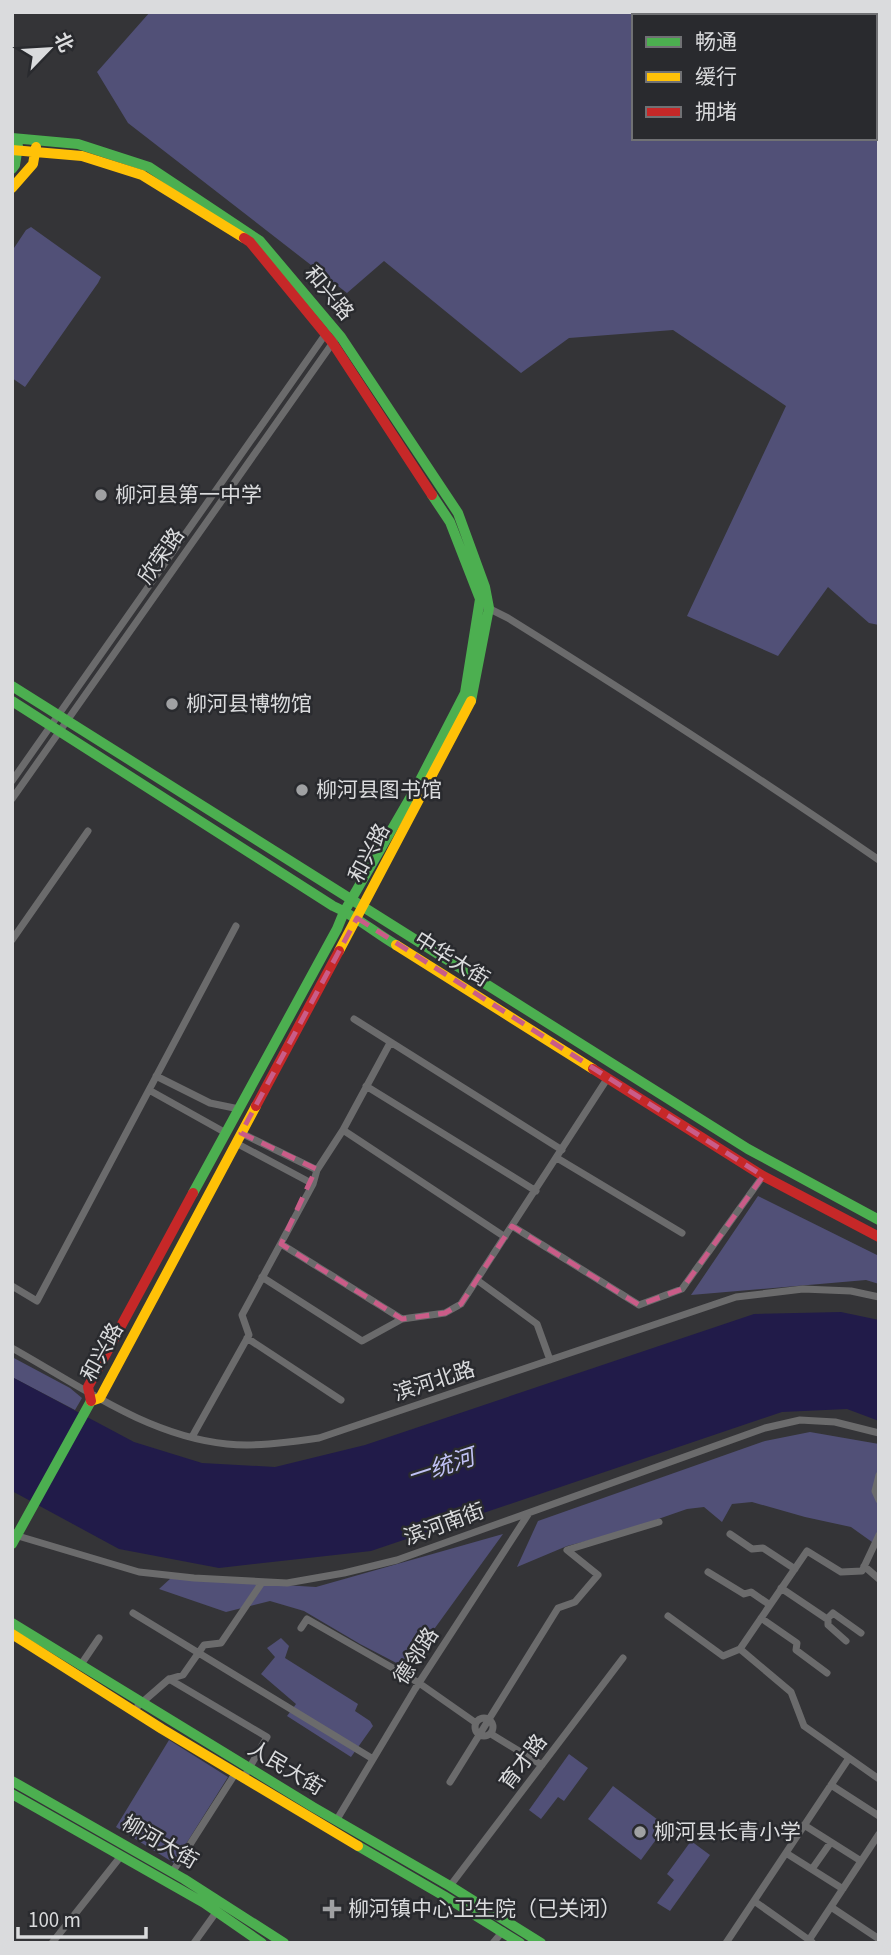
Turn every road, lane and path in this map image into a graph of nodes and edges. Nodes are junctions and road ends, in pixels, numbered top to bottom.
1 (16, 139) edge
2 (37, 139) junction
3 (15, 150) edge
4 (35, 152) junction
5 (12, 169) edge
6 (12, 188) edge
7 (329, 330) junction
8 (336, 340) junction
9 (484, 606) junction
10 (12, 686) edge
11 (12, 701) edge
12 (63, 718) junction
13 (56, 728) junction
14 (12, 782) edge
15 (12, 799) edge
16 (88, 831) dead end
17 (879, 860) edge
18 (353, 900) junction
19 (363, 906) junction
20 (344, 912) junction
21 (357, 919) junction
22 (236, 926) dead end
23 (12, 940) edge
24 (354, 1018) dead end
25 (390, 1042) junction
26 (156, 1076) junction
27 (607, 1079) junction
28 (366, 1086) junction
29 (149, 1090) junction
30 (239, 1109) junction
31 (343, 1130) junction
32 (226, 1133) junction
33 (238, 1138) junction
34 (560, 1154) junction
35 (317, 1170) junction
36 (763, 1176) junction
37 (313, 1184) junction
38 (536, 1191) junction
39 (879, 1220) edge
40 (512, 1226) junction
41 (682, 1233) dead end
42 (505, 1237) junction
43 (879, 1237) edge
44 (281, 1244) junction
45 (262, 1277) junction
46 (477, 1280) junction
47 (12, 1286) edge
48 (879, 1297) edge
49 (402, 1319) junction
50 (247, 1338) junction
51 (12, 1348) edge
52 (550, 1360) junction
53 (93, 1396) junction
54 (341, 1400) dead end
55 (879, 1433) edge
56 (192, 1437) junction
57 (879, 1475) edge
58 (879, 1500) edge
59 (530, 1512) junction
60 (659, 1522) dead end
61 (730, 1534) dead end
62 (16, 1535) edge
63 (879, 1535) edge
64 (864, 1566) junction
65 (795, 1569) junction
66 (708, 1572) dead end
67 (879, 1579) edge
68 (261, 1584) dead end
69 (781, 1588) junction
70 (770, 1605) junction
71 (133, 1613) dead end
72 (668, 1616) dead end
73 (761, 1618) junction
74 (828, 1618) junction
75 (12, 1623) edge
76 (300, 1628) dead end
77 (861, 1633) dead end
78 (12, 1634) edge
79 (99, 1638) dead end
80 (846, 1641) dead end
81 (740, 1649) junction
82 (199, 1653) junction
83 (623, 1658) dead end
84 (80, 1666) junction
85 (827, 1673) dead end
86 (169, 1679) junction
87 (419, 1683) junction
88 (140, 1702) junction
89 (134, 1712) junction
90 (489, 1719) junction
91 (476, 1723) junction
92 (491, 1734) junction
93 (479, 1735) junction
94 (849, 1758) junction
95 (373, 1759) junction
96 (542, 1765) junction
97 (250, 1769) junction
98 (239, 1777) junction
99 (879, 1779) edge
100 (12, 1781) edge
101 (450, 1782) dead end
102 (831, 1785) junction
103 (12, 1794) edge
104 (879, 1816) edge
105 (336, 1821) junction
106 (804, 1825) junction
107 (879, 1834) edge
108 (831, 1842) junction
109 (786, 1853) junction
110 (121, 1856) junction
111 (861, 1861) junction
112 (812, 1869) junction
113 (173, 1871) junction
114 (450, 1886) junction
115 (843, 1889) junction
116 (754, 1901) junction
117 (831, 1907) junction
118 (217, 1911) junction
119 (503, 1931) junction
120 (879, 1939) edge
121 (811, 1941) edge
122 (52, 1943) edge
123 (194, 1943) edge
124 (262, 1943) edge
125 (284, 1943) edge
126 (493, 1943) edge
127 (520, 1943) edge
128 (541, 1943) edge
129 (726, 1943) edge

1 - 2 street, 和兴路
1 - 3 street
2 - 4 street
2 - 7 street, 和兴路
3 - 4 street, 和兴路
3 - 5 street
4 - 6 street
4 - 7 street, 和兴路
7 - 8 street, 和兴路
7 - 12 street, 欣荣路
8 - 9 street, 和兴路
8 - 12 street, 欣荣路
9 - 17 street
9 - 18 street, 和兴路
9 - 19 street, 和兴路
10 - 12 street, 中华大街
11 - 13 street, 中华大街
12 - 13 street, 欣荣路
12 - 18 street, 中华大街
13 - 14 street, 欣荣路
13 - 15 street, 欣荣路
13 - 20 street, 中华大街
16 - 23 street
18 - 19 street, 中华大街
18 - 20 street, 和兴路
19 - 21 street, 和兴路
19 - 39 street, 中华大街
20 - 21 street, 中华大街
20 - 30 street, 和兴路
21 - 27 street, 中华大街
21 - 33 street, 和兴路
22 - 26 street
24 - 25 street
25 - 28 street
25 - 34 street
26 - 29 street
26 - 30 street
27 - 34 street
27 - 36 street, 中华大街
28 - 31 street
28 - 38 street
29 - 32 street
29 - 47 street
30 - 32 street, 和兴路
31 - 35 street
31 - 42 street
32 - 53 street, 和兴路
33 - 35 street
33 - 37 street
33 - 53 street, 和兴路
34 - 38 street
34 - 41 street
35 - 37 street
36 - 40 street
36 - 43 street, 中华大街
37 - 44 street
38 - 40 street
40 - 42 street
42 - 46 street
44 - 45 street
44 - 49 street
45 - 49 street
45 - 50 street
46 - 49 street
46 - 52 street
48 - 52 street, 滨河北路
50 - 54 street
50 - 56 street
51 - 53 street, 滨河北路
52 - 56 street, 滨河北路
53 - 56 street, 滨河北路
53 - 62 street
55 - 59 street, 滨河南街
57 - 58 street
59 - 62 street, 滨河南街
59 - 87 street, 德邻路
60 - 90 street
61 - 65 street
63 - 64 street
64 - 65 street
64 - 67 street
65 - 69 street
66 - 70 street
68 - 82 street
69 - 70 street
69 - 74 street
70 - 73 street
71 - 82 street
72 - 81 street
73 - 81 street
73 - 85 street
74 - 77 street
74 - 80 street
75 - 84 street, 人民大街
76 - 87 street
78 - 89 street, 人民大街
79 - 84 street
81 - 94 street
82 - 86 street
82 - 95 street
83 - 96 street, 育才路
84 - 88 street, 人民大街
86 - 88 street
86 - 97 street
87 - 91 street
87 - 95 street, 德邻路
88 - 89 street
88 - 97 street, 人民大街
89 - 98 street, 人民大街
90 - 91 street
90 - 92 street
90 - 93 street
91 - 93 street
92 - 93 street
92 - 96 street
93 - 101 street
94 - 99 street
94 - 102 street
95 - 105 street, 德邻路
96 - 114 street, 育才路
97 - 98 street
97 - 105 street, 人民大街
98 - 113 street
98 - 119 street, 人民大街
100 - 113 street, 柳河大街
102 - 104 street
102 - 106 street
103 - 110 street, 柳河大街
105 - 114 street, 人民大街
106 - 108 street
106 - 109 street
107 - 111 street
108 - 111 street
108 - 112 street
109 - 112 street
109 - 116 street
110 - 118 street, 柳河大街
110 - 122 street
111 - 115 street
112 - 115 street
113 - 125 street, 柳河大街
114 - 128 street, 人民大街
115 - 117 street
116 - 121 street
116 - 129 street
117 - 120 street
117 - 121 street
118 - 123 street
118 - 124 street, 柳河大街
119 - 126 street
119 - 127 street, 人民大街

